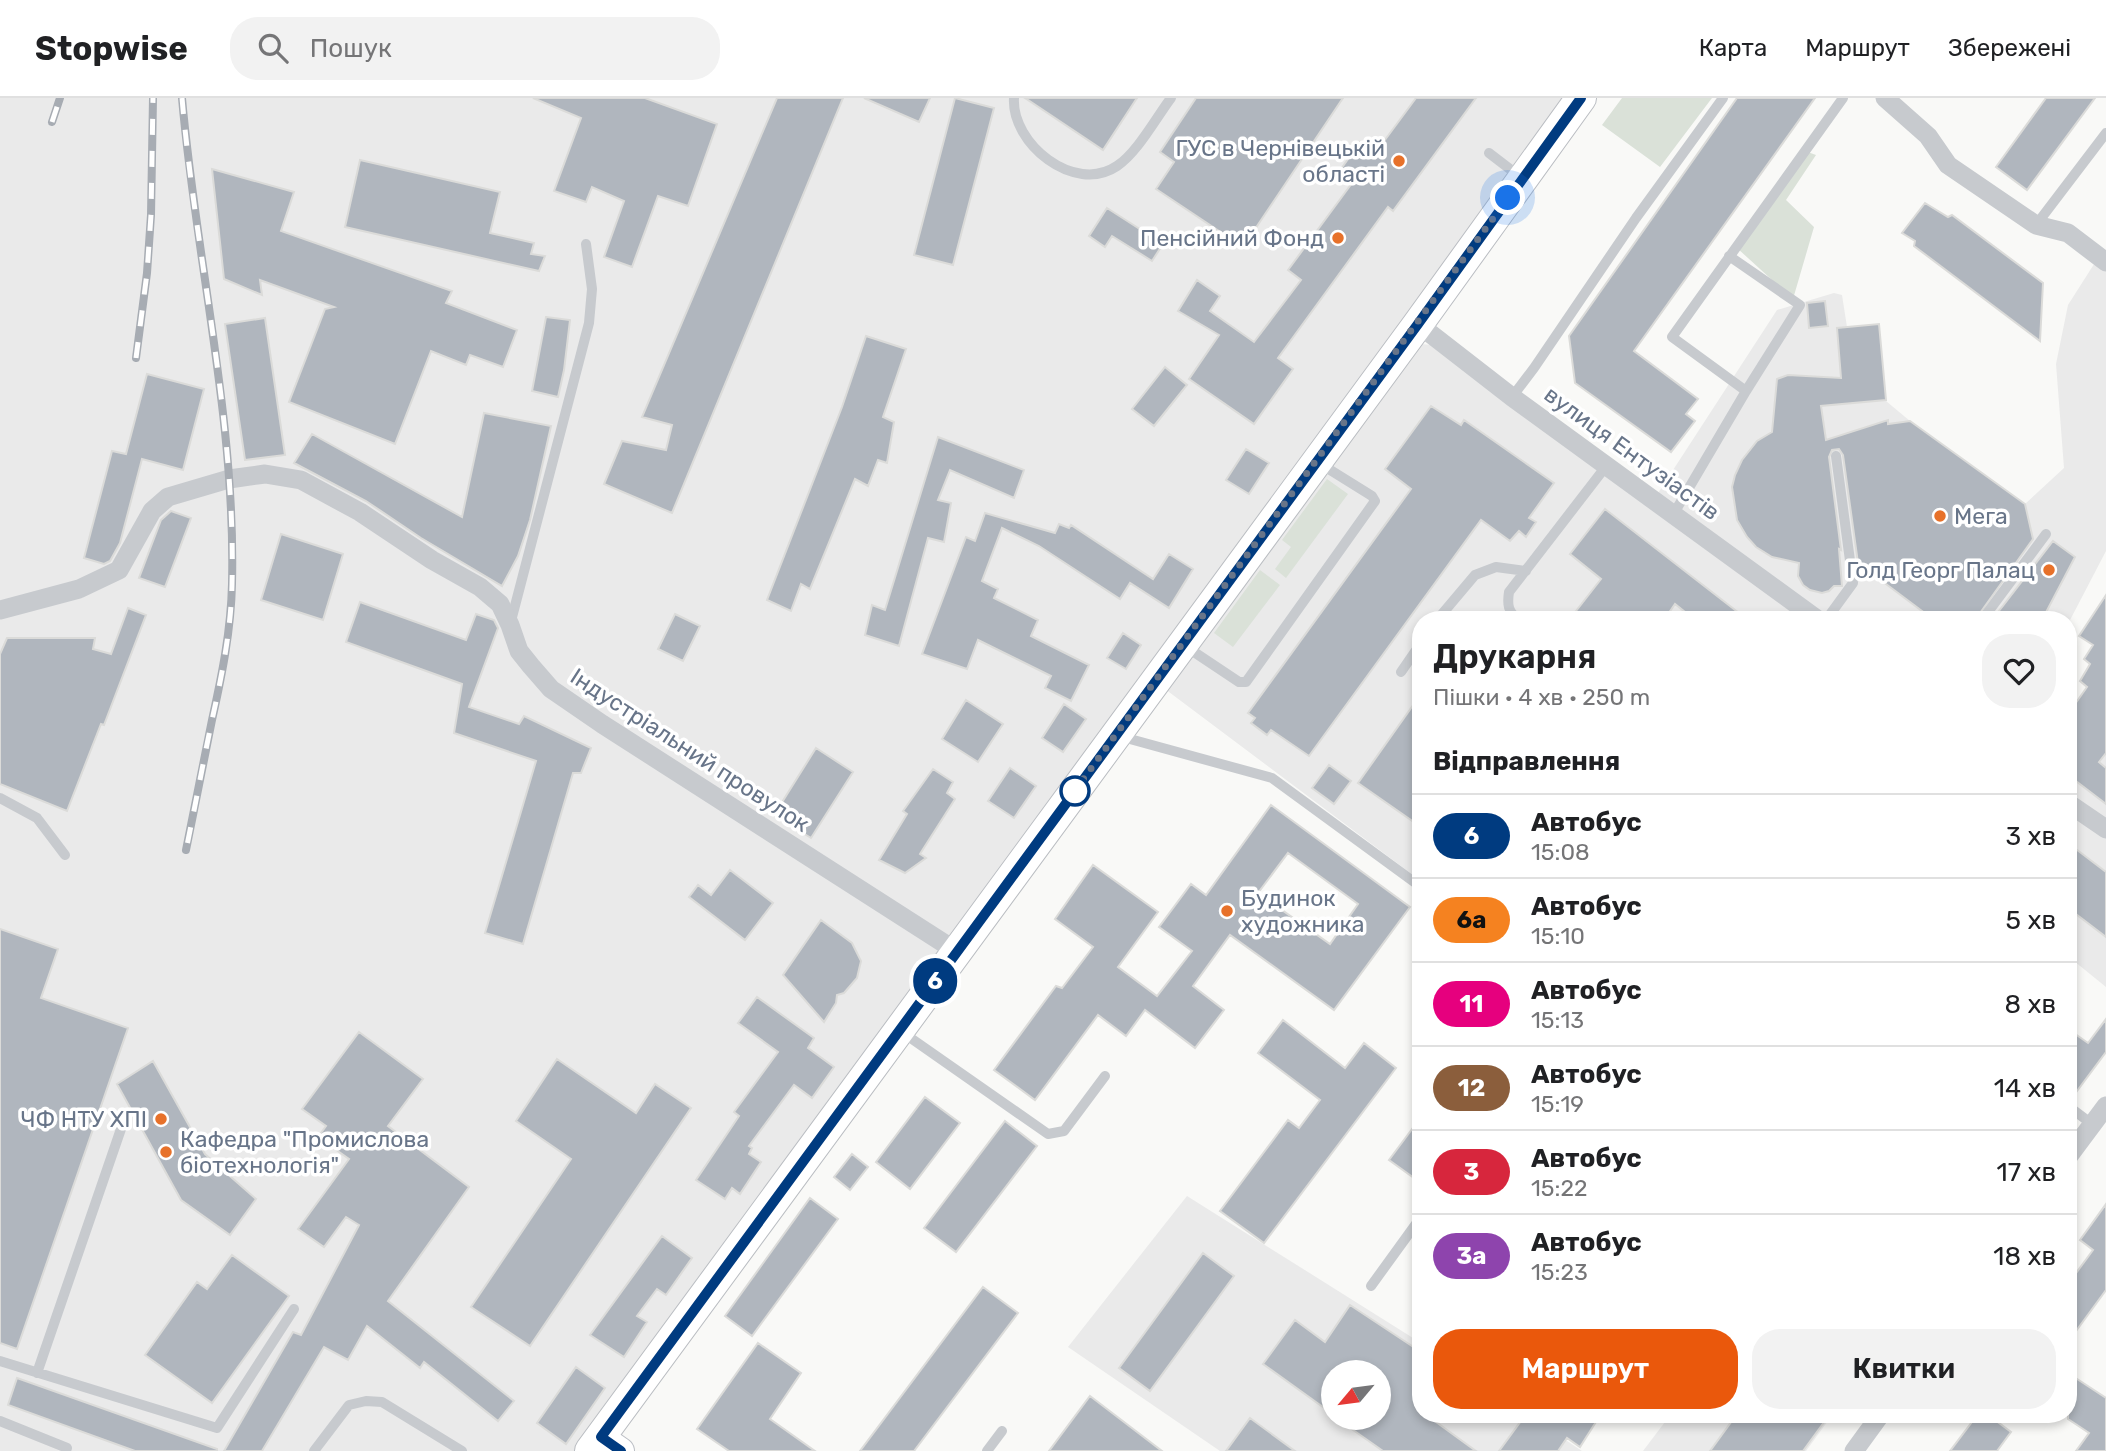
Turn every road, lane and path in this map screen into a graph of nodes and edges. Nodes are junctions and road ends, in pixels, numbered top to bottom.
1 (1014, 98) edge
2 (1171, 98) edge
3 (1581, 98) edge
4 (1723, 98) edge
5 (1843, 98) edge
6 (1885, 98) edge
7 (2106, 133) edge
8 (1489, 153) dead end
9 (1522, 179) junction
10 (2036, 225) junction
11 (586, 244) dead end
12 (1729, 256) junction
13 (2106, 262) edge
14 (1418, 324) junction
15 (1746, 391) junction
16 (1512, 397) junction
17 (1836, 456) dead end
18 (1316, 461) junction
19 (1607, 464) junction
20 (1673, 515) junction
21 (2046, 534) dead end
22 (1526, 570) junction
23 (0, 610) edge
24 (1445, 611) edge
25 (1510, 611) edge
26 (1806, 611) edge
27 (1833, 611) edge
28 (1989, 611) edge
29 (510, 625) junction
30 (1182, 644) junction
31 (1412, 656) edge
32 (1401, 672) dead end
33 (1115, 735) junction
34 (0, 798) edge
35 (2077, 809) edge
36 (2106, 830) edge
37 (65, 855) dead end
38 (1412, 880) edge
39 (956, 951) junction
40 (899, 1030) junction
41 (1105, 1076) dead end
42 (2106, 1105) edge
43 (2077, 1113) edge
44 (2092, 1124) junction
45 (122, 1126) dead end
46 (2077, 1145) edge
47 (1412, 1229) edge
48 (1371, 1286) dead end
49 (294, 1309) dead end
50 (0, 1361) edge
51 (37, 1373) junction
52 (0, 1420) edge
53 (1874, 1423) edge
54 (1002, 1431) dead end
55 (604, 1446) edge
56 (66, 1451) edge
57 (314, 1451) edge
58 (462, 1451) edge
59 (987, 1451) edge
60 (1854, 1451) edge

1 - 2 lane
3 - 9 main road
4 - 16 lane
5 - 12 lane
6 - 10 street
7 - 10 lane
8 - 9 lane
9 - 14 main road
10 - 13 street
11 - 29 lane
12 - 15 lane
12 - 15 lane
14 - 16 street, вулиця Ентузіастів
14 - 18 main road
15 - 20 lane
16 - 19 street, вулиця Ентузіастів
17 - 27 lane
18 - 30 main road
18 - 30 lane
19 - 20 street, вулиця Ентузіастів
19 - 22 lane
20 - 26 street, вулиця Ентузіастів
21 - 28 lane
22 - 24 lane
22 - 25 lane
23 - 29 street, Індустріальний провулок
29 - 39 street, Індустріальний провулок
30 - 33 main road
31 - 32 lane
33 - 38 lane
33 - 39 main road
34 - 37 lane
35 - 36 street
39 - 40 main road
40 - 41 lane
40 - 55 main road
42 - 44 street
43 - 44 lane
44 - 46 street
45 - 51 lane
47 - 48 lane
49 - 51 lane
50 - 51 lane
52 - 56 lane
53 - 60 street
54 - 59 lane
57 - 58 lane

